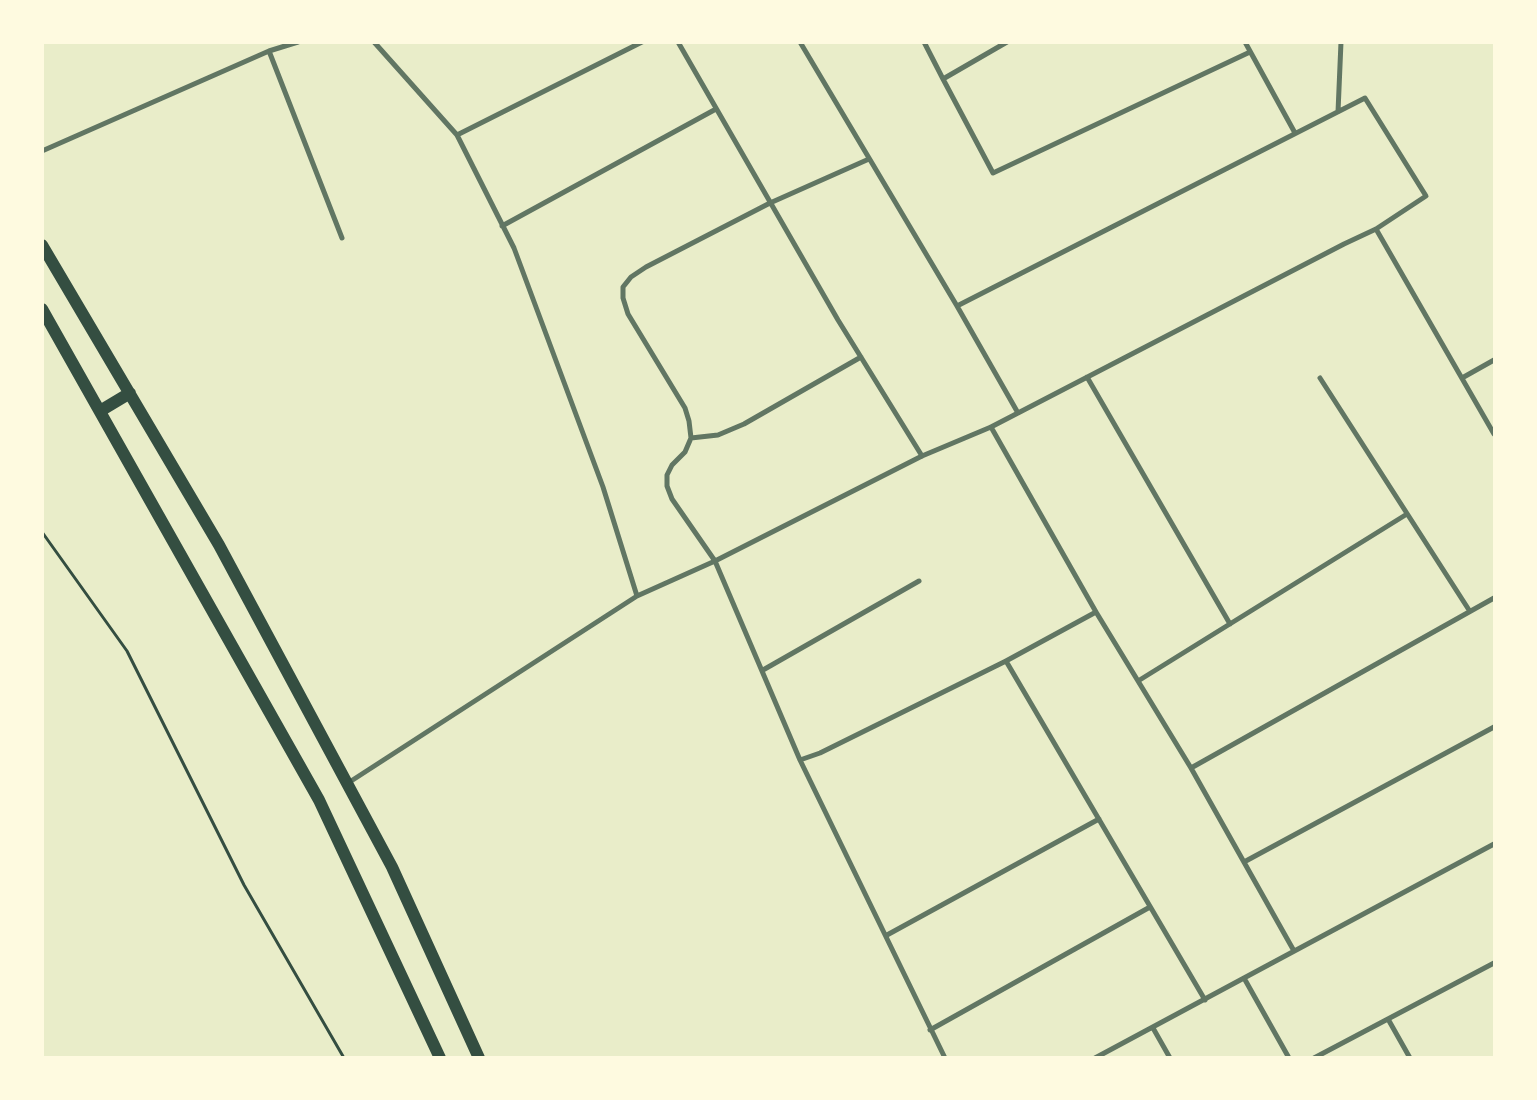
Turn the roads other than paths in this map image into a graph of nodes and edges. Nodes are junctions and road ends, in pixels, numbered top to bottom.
1 (298, 42) edge
2 (374, 42) edge
3 (642, 42) edge
4 (678, 42) edge
5 (800, 42) edge
6 (924, 42) edge
7 (1007, 42) edge
8 (1244, 42) edge
9 (1341, 42) edge
10 (269, 51) junction
11 (1250, 52) junction
12 (943, 79) junction
13 (716, 109) junction
14 (1338, 112) junction
15 (1295, 133) junction
16 (457, 135) junction
17 (42, 151) edge
18 (869, 159) junction
19 (770, 203) junction
20 (502, 226) junction
21 (1376, 229) junction
22 (342, 238) dead end
23 (42, 245) edge
24 (957, 306) junction
25 (42, 309) edge
26 (861, 357) junction
27 (1494, 360) edge
28 (1087, 377) junction
29 (1320, 378) dead end
30 (1462, 378) junction
31 (130, 393) junction
32 (100, 411) junction
33 (1018, 413) junction
34 (991, 427) junction
35 (1494, 434) edge
36 (691, 438) junction
37 (922, 456) junction
38 (1407, 514) junction
39 (715, 561) junction
40 (919, 581) dead end
41 (637, 596) junction
42 (1494, 598) edge
43 (1469, 610) junction
44 (1096, 612) junction
45 (1230, 624) junction
46 (1006, 661) junction
47 (763, 670) junction
48 (1138, 681) junction
49 (1494, 727) edge
50 (800, 760) junction
51 (1191, 768) junction
52 (347, 784) junction
53 (1099, 819) junction
54 (1494, 844) edge
55 (1244, 862) junction
56 (1150, 907) junction
57 (887, 935) junction
58 (1294, 951) junction
59 (1494, 963) edge
60 (1244, 978) junction
61 (1205, 1000) junction
62 (1388, 1019) junction
63 (1153, 1028) junction
64 (930, 1030) junction
65 (440, 1058) edge
66 (479, 1058) edge
67 (945, 1058) edge
68 (1095, 1058) edge
69 (1170, 1058) edge
70 (1289, 1058) edge
71 (1314, 1058) edge
72 (1410, 1058) edge

1 - 10 street
2 - 16 street
3 - 16 street
4 - 13 street
5 - 18 street
6 - 12 street
7 - 12 street
8 - 11 street
9 - 14 street
10 - 17 street
10 - 22 street
11 - 12 street
11 - 15 street
13 - 19 street
13 - 20 street
14 - 15 street
14 - 21 street
15 - 24 street
16 - 20 street
18 - 19 street
18 - 24 street
19 - 26 street
19 - 36 street
20 - 41 street
21 - 28 street
21 - 30 street
23 - 31 main road
24 - 33 street
25 - 32 main road
26 - 36 street
26 - 37 street
27 - 30 street
28 - 33 street
28 - 45 street
29 - 38 street
30 - 35 street
31 - 32 main road
31 - 52 main road
32 - 65 main road
33 - 34 street
34 - 37 street
34 - 44 street
36 - 39 street
37 - 39 street
38 - 43 street
38 - 45 street
39 - 41 street
39 - 47 street
40 - 47 street
41 - 52 street
42 - 43 street
43 - 51 street
44 - 46 street
44 - 48 street
45 - 48 street
46 - 50 street
46 - 53 street
47 - 50 street
48 - 51 street
49 - 55 street
50 - 57 street
51 - 55 street
52 - 66 main road
53 - 56 street
53 - 57 street
54 - 58 street
55 - 58 street
56 - 61 street
56 - 64 street
57 - 64 street
58 - 60 street
59 - 62 street
60 - 61 street
60 - 70 street
61 - 63 street
62 - 71 street
62 - 72 street
63 - 68 street
63 - 69 street
64 - 67 street

